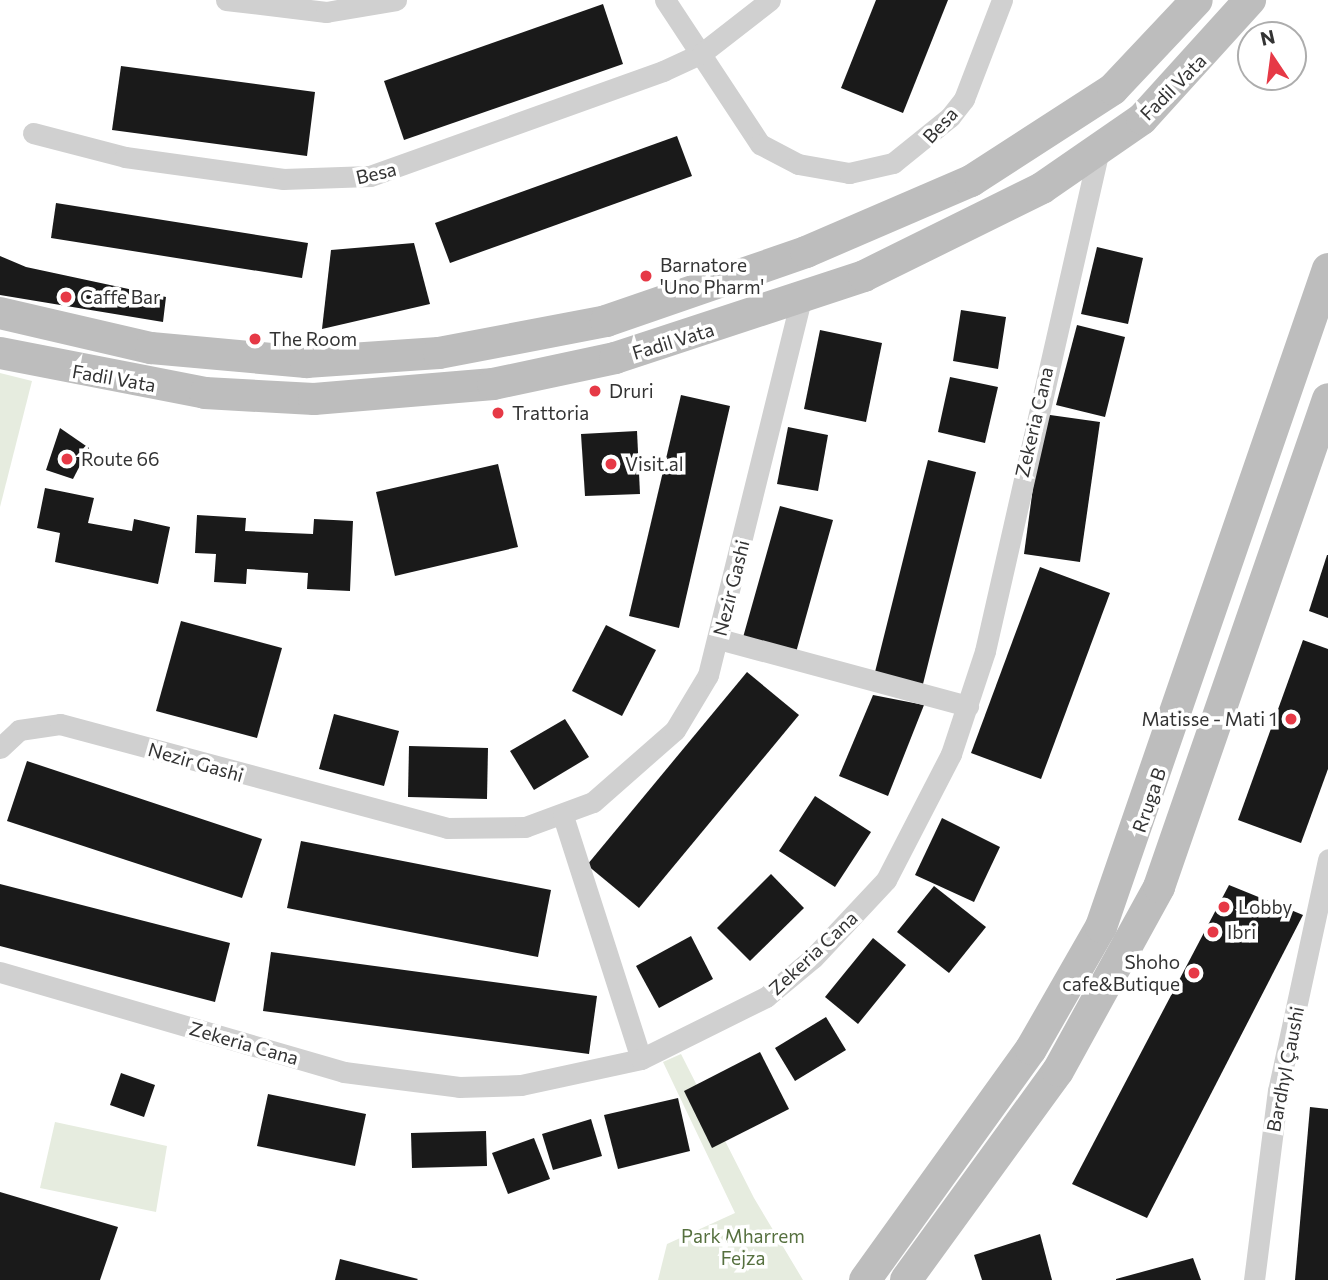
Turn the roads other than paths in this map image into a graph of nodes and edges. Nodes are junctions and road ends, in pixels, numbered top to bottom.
1 (226, 0) edge
2 (396, 0) edge
3 (770, 0) edge
4 (1002, 0) edge
5 (1197, 0) edge
6 (1250, 0) edge
7 (672, 2) edge
8 (702, 53) junction
9 (33, 133) dead end
10 (1098, 154) junction
11 (1328, 269) edge
12 (801, 299) junction
13 (0, 313) edge
14 (0, 353) edge
15 (1328, 399) edge
16 (719, 639) junction
17 (968, 706) junction
18 (0, 748) edge
19 (563, 816) junction
20 (1328, 859) edge
21 (0, 972) edge
22 (641, 1059) junction
23 (865, 1280) edge
24 (906, 1280) edge
25 (1254, 1280) edge

1 - 2 street
3 - 8 street, Besa
4 - 8 street, Besa
5 - 13 main road, Fadil Vata
6 - 10 main road, Fadil Vata
7 - 8 street, Besa
8 - 9 street, Besa
10 - 12 main road, Fadil Vata
10 - 17 street, Zekeria Cana
11 - 23 main road, Rruga B
12 - 14 main road, Fadil Vata
12 - 16 street, Nezir Gashi
15 - 24 main road
16 - 17 street
16 - 19 street, Nezir Gashi
17 - 22 street, Zekeria Cana
18 - 19 street, Nezir Gashi
19 - 22 street
20 - 25 street, Bardhyl Çaushi
21 - 22 street, Zekeria Cana

